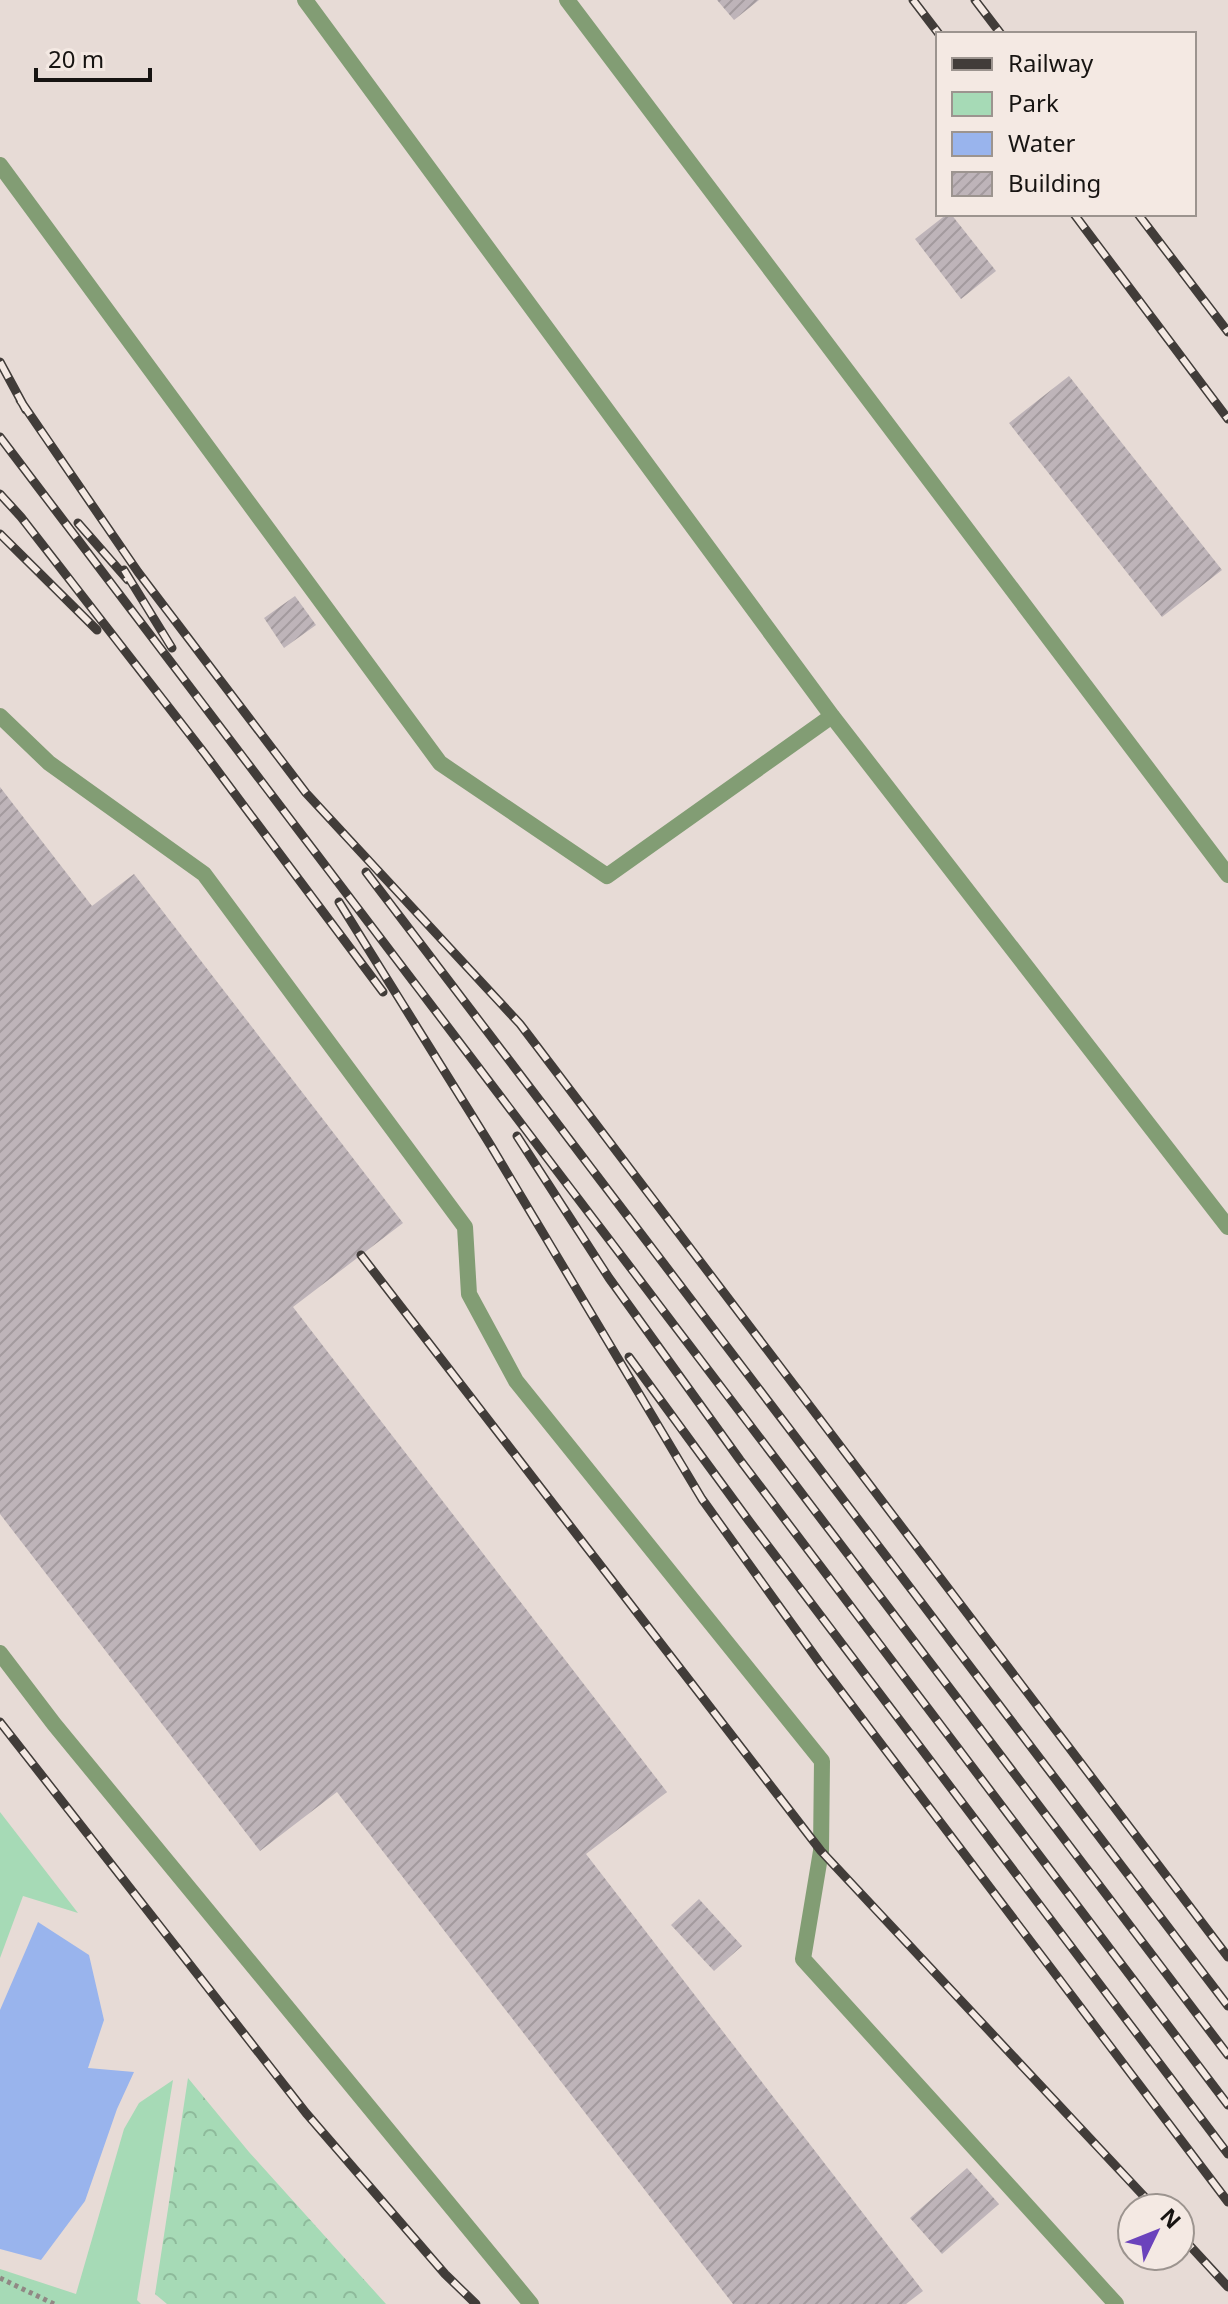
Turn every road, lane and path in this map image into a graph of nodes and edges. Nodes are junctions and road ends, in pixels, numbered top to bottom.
1 (305, 0) edge
2 (567, 0) edge
3 (0, 165) edge
4 (0, 716) edge
5 (832, 716) junction
6 (1228, 875) edge
7 (1228, 1227) edge
8 (0, 1653) edge
9 (0, 2278) edge
10 (54, 2304) edge
11 (531, 2304) edge
12 (1116, 2304) edge

1 - 5 lane
2 - 6 lane
3 - 5 lane
4 - 12 lane
5 - 7 lane
8 - 11 lane
9 - 10 path

